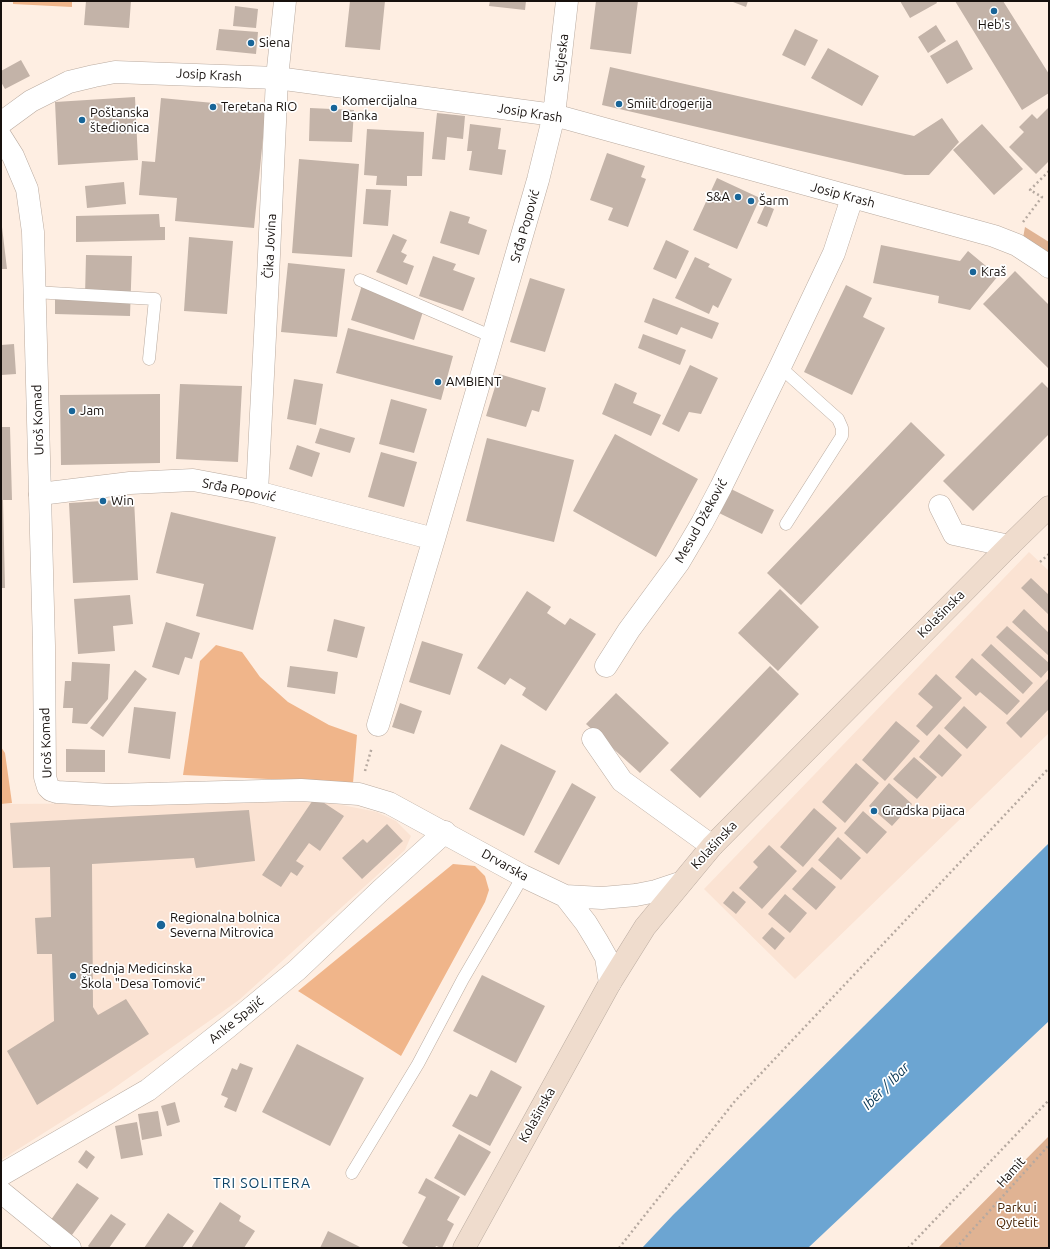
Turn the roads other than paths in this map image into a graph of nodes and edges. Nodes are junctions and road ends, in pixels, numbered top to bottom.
1 (285, 1) edge
2 (567, 1) edge
3 (277, 78) junction
4 (554, 115) junction
5 (1, 123) edge
6 (1, 138) edge
7 (852, 198) junction
8 (1049, 267) edge
9 (360, 280) dead end
10 (34, 292) junction
11 (493, 337) junction
12 (149, 359) dead end
13 (780, 367) junction
14 (257, 492) junction
15 (40, 494) junction
16 (940, 506) dead end
17 (1049, 507) edge
18 (786, 524) dead end
19 (434, 538) junction
20 (1009, 546) junction
21 (606, 666) dead end
22 (378, 725) road end
23 (593, 739) dead end
24 (445, 832) junction
25 (712, 846) junction
26 (523, 876) junction
27 (680, 883) junction
28 (565, 896) junction
29 (610, 983) junction
30 (352, 1173) dead end
31 (1, 1175) edge
32 (1, 1192) edge
33 (70, 1248) edge
34 (464, 1248) edge

1 - 3 street, Čika Jovina
2 - 4 street, Sutjeska
3 - 4 street, Josip Krash
3 - 5 street, Josip Krash
3 - 14 street, Čika Jovina
4 - 7 street, Josip Krash
4 - 11 street, Srđa Popović
6 - 10 street, Uroš Komad
7 - 8 street, Josip Krash
7 - 13 street, Mesud Džeković
9 - 11 lane
10 - 12 lane
10 - 15 street, Uroš Komad
11 - 19 street, Srđa Popović
13 - 18 lane
13 - 21 street, Mesud Džeković
14 - 15 street, Srđa Popović
14 - 19 street, Srđa Popović
15 - 24 street, Uroš Komad
16 - 20 street
17 - 20 main road, Kolašinska
19 - 22 street, Srđa Popović
20 - 25 main road, Kolašinska
23 - 25 street
24 - 26 street, Drvarska
24 - 31 street, Anke Spajić
25 - 27 main road, Kolašinska
26 - 28 street, Drvarska
26 - 30 lane
27 - 28 street, Drvarska
27 - 29 main road, Kolašinska
28 - 29 street, Drvarska
29 - 34 main road, Kolašinska
32 - 33 street

